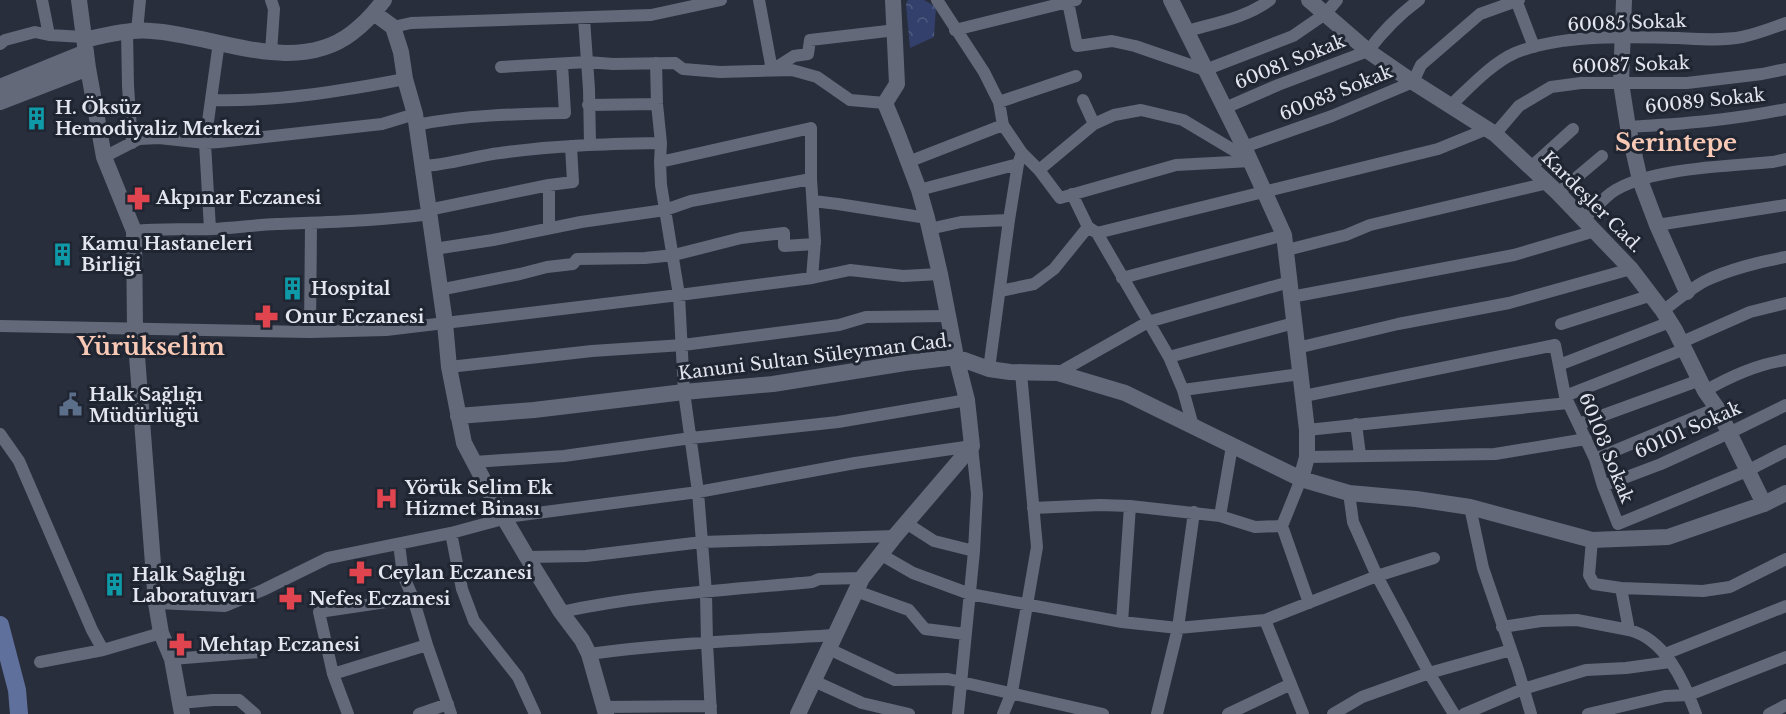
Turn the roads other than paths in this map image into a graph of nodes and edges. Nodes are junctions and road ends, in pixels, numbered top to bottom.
1 (42, 0) edge
2 (79, 0) edge
3 (140, 0) edge
4 (271, 0) edge
5 (722, 0) edge
6 (759, 0) edge
7 (894, 0) edge
8 (937, 0) edge
9 (1171, 0) edge
10 (1270, 0) edge
11 (1309, 0) edge
12 (1337, 0) edge
13 (1419, 0) edge
14 (1517, 0) edge
15 (1624, 0) edge
16 (1072, 1) edge
17 (379, 6) edge
18 (1325, 14) junction
19 (584, 18) junction
20 (1786, 23) edge
21 (393, 27) junction
22 (896, 30) junction
23 (955, 30) junction
24 (132, 31) junction
25 (1187, 31) junction
26 (49, 35) junction
27 (1623, 37) junction
28 (219, 42) junction
29 (0, 44) edge
30 (1534, 47) junction
31 (85, 49) junction
32 (1368, 51) junction
33 (271, 52) junction
34 (587, 62) junction
35 (656, 63) junction
36 (562, 64) junction
37 (501, 66) dead end
38 (1786, 69) edge
39 (772, 70) junction
40 (1206, 70) junction
41 (1076, 76) dead end
42 (405, 79) junction
43 (1413, 82) junction
44 (1621, 83) junction
45 (0, 87) edge
46 (212, 100) junction
47 (1083, 100) dead end
48 (0, 102) edge
49 (999, 102) junction
50 (885, 103) junction
51 (657, 104) junction
52 (588, 105) junction
53 (1451, 105) junction
54 (1225, 108) junction
55 (1786, 109) edge
56 (416, 119) junction
57 (1094, 124) junction
58 (1003, 125) junction
59 (1628, 127) junction
60 (1573, 129) dead end
61 (1491, 132) junction
62 (132, 142) junction
63 (205, 143) junction
64 (662, 143) junction
65 (590, 145) junction
66 (571, 146) junction
67 (1248, 154) junction
68 (1602, 156) dead end
69 (104, 157) junction
70 (1020, 159) junction
71 (1786, 159) edge
72 (660, 162) junction
73 (908, 162) junction
74 (423, 166) junction
75 (1531, 167) junction
76 (1039, 170) junction
77 (811, 179) junction
78 (1640, 180) junction
79 (549, 185) junction
80 (1553, 188) junction
81 (919, 190) junction
82 (1265, 193) junction
83 (1072, 194) junction
84 (813, 201) junction
85 (1786, 205) edge
86 (665, 210) junction
87 (429, 212) junction
88 (1009, 220) junction
89 (928, 223) junction
90 (310, 224) junction
91 (1590, 225) junction
92 (1657, 225) junction
93 (549, 228) junction
94 (210, 229) junction
95 (1092, 230) junction
96 (134, 231) junction
97 (1286, 242) junction
98 (815, 244) junction
99 (434, 249) junction
100 (674, 255) junction
101 (1786, 257) edge
102 (1631, 269) junction
103 (940, 274) junction
104 (812, 278) junction
105 (1122, 278) junction
106 (1290, 289) junction
107 (439, 290) junction
108 (1000, 291) junction
109 (1687, 292) junction
110 (679, 295) junction
111 (1652, 295) junction
112 (1786, 303) edge
113 (948, 316) junction
114 (1667, 316) junction
115 (1148, 322) junction
116 (445, 323) junction
117 (1294, 323) junction
118 (1561, 324) dead end
119 (0, 326) edge
120 (135, 330) junction
121 (309, 332) junction
122 (683, 345) junction
123 (1683, 346) junction
124 (1297, 348) junction
125 (956, 357) junction
126 (1169, 357) junction
127 (1786, 360) edge
128 (1559, 365) junction
129 (449, 367) junction
130 (989, 369) junction
131 (1021, 373) junction
132 (1058, 373) junction
133 (1300, 374) junction
134 (1702, 386) junction
135 (1183, 390) junction
136 (684, 392) junction
137 (1304, 396) junction
138 (1567, 399) junction
139 (967, 400) junction
140 (1786, 405) edge
141 (1717, 408) junction
142 (458, 416) junction
143 (1356, 424) junction
144 (1579, 424) junction
145 (1193, 426) junction
146 (1307, 430) junction
147 (1729, 433) junction
148 (0, 434) edge
149 (691, 438) junction
150 (1586, 439) junction
151 (972, 446) junction
152 (1232, 446) junction
153 (1786, 451) edge
154 (1360, 455) junction
155 (1307, 457) junction
156 (1595, 459) junction
157 (474, 462) junction
158 (1747, 471) junction
159 (1301, 478) junction
160 (1602, 486) junction
161 (698, 492) junction
162 (1786, 493) edge
163 (1349, 494) junction
164 (1764, 504) junction
165 (1130, 506) junction
166 (1470, 507) junction
167 (1034, 508) junction
168 (1194, 512) junction
169 (1220, 516) junction
170 (504, 519) junction
171 (1282, 526) junction
172 (900, 530) junction
173 (1620, 531) junction
174 (451, 533) junction
175 (1592, 540) junction
176 (702, 542) junction
177 (399, 544) junction
178 (974, 550) junction
179 (880, 554) junction
180 (527, 557) junction
181 (1434, 558) dead end
182 (1786, 559) edge
183 (1377, 576) junction
184 (859, 585) junction
185 (1621, 588) junction
186 (706, 592) junction
187 (970, 594) junction
188 (413, 598) junction
189 (156, 603) junction
190 (1309, 603) junction
191 (1027, 605) junction
192 (1786, 606) edge
193 (561, 612) junction
194 (1265, 620) junction
195 (1122, 622) junction
196 (0, 625) edge
197 (1502, 627) junction
198 (1178, 628) junction
199 (1629, 630) junction
200 (161, 633) junction
201 (966, 634) junction
202 (832, 642) junction
203 (706, 643) junction
204 (427, 645) junction
205 (103, 650) junction
206 (1511, 650) junction
207 (260, 652) dead end
208 (589, 654) junction
209 (1786, 657) edge
210 (1668, 658) junction
211 (172, 659) junction
212 (40, 662) dead end
213 (1429, 673) junction
214 (333, 674) junction
215 (814, 681) junction
216 (961, 682) junction
217 (1291, 684) junction
218 (1523, 689) junction
219 (1012, 692) junction
220 (1689, 695) junction
221 (1786, 705) edge
222 (181, 708) edge
223 (449, 709) edge
224 (605, 710) edge
225 (711, 710) edge
226 (802, 713) edge
227 (19, 714) edge
228 (255, 714) edge
229 (348, 714) edge
230 (419, 714) edge
231 (535, 714) edge
232 (909, 714) edge
233 (958, 714) edge
234 (1004, 714) edge
235 (1103, 714) edge
236 (1157, 714) edge
237 (1228, 714) edge
238 (1303, 714) edge
239 (1333, 714) edge
240 (1454, 714) edge
241 (1464, 714) edge
242 (1531, 714) edge
243 (1587, 714) edge
244 (1696, 714) edge
245 (1769, 714) edge

1 - 26 street
2 - 31 street
3 - 24 street
4 - 33 street
5 - 19 street
6 - 39 street
7 - 22 street
8 - 23 street
9 - 25 street
10 - 25 street
11 - 18 street, Kardeşler Cad.
12 - 18 street
13 - 32 street, 60081 Sokak
14 - 30 street
14 - 43 street, 60083 Sokak
15 - 27 street
16 - 23 street
16 - 40 street
17 - 21 street
17 - 33 street
18 - 32 street, Kardeşler Cad.
18 - 40 street
19 - 21 street
19 - 34 street
20 - 27 street, 60085 Sokak
21 - 42 street
22 - 39 street
22 - 50 street
23 - 49 street
24 - 28 street
24 - 31 street
24 - 62 street
25 - 40 street
26 - 29 street
26 - 31 street
27 - 30 street, 60085 Sokak
27 - 44 street
28 - 33 street
28 - 46 street
30 - 53 street, 60085 Sokak
31 - 45 street
31 - 48 street
31 - 69 street
32 - 43 street, Kardeşler Cad.
32 - 54 street, 60081 Sokak
34 - 35 street
34 - 36 street
34 - 52 street
35 - 39 street
35 - 51 street
36 - 37 street
36 - 56 street
38 - 44 street, 60087 Sokak
39 - 50 street
40 - 54 street
41 - 49 street
42 - 46 street
42 - 56 street
43 - 53 street, Kardeşler Cad.
43 - 67 street, 60083 Sokak
44 - 59 street
44 - 61 street, 60087 Sokak
46 - 63 street
47 - 57 street
49 - 58 street
50 - 73 street
51 - 52 street
51 - 64 street
52 - 65 street
53 - 61 street, Kardeşler Cad.
54 - 67 street
55 - 59 street, 60089 Sokak
56 - 63 street
56 - 74 street
57 - 67 street
57 - 76 street
58 - 70 street
58 - 73 street
59 - 78 street
60 - 75 street
61 - 75 street, Kardeşler Cad.
61 - 82 street, 60087 Sokak
62 - 63 street
62 - 69 street
63 - 94 street
64 - 65 street
64 - 72 street
65 - 66 street
66 - 74 street
66 - 79 street
67 - 82 street
67 - 83 street, 60083 Sokak
68 - 80 street
69 - 96 street
70 - 76 street
70 - 81 street
70 - 88 street
71 - 78 street
72 - 77 street
72 - 86 street
73 - 81 street
74 - 87 street
75 - 80 street, Kardeşler Cad.
76 - 83 street
77 - 84 street
77 - 86 street
78 - 91 street
78 - 92 street
79 - 87 street
79 - 93 street
80 - 91 street, Kardeşler Cad.
80 - 97 street
81 - 89 street
82 - 95 street, 60087 Sokak
82 - 97 street
83 - 95 street
84 - 89 street
84 - 98 street
85 - 92 street
86 - 93 street
86 - 100 street
87 - 90 street
87 - 99 street
88 - 89 street
88 - 108 street
89 - 103 street
90 - 94 street
90 - 121 street
91 - 102 street, Kardeşler Cad.
91 - 106 street
92 - 109 street
93 - 99 street
94 - 96 street
95 - 105 street
95 - 108 street
96 - 120 street
97 - 105 street
97 - 106 street
98 - 100 street
98 - 104 street
99 - 107 street
100 - 107 street
100 - 110 street
101 - 109 street
102 - 111 street, Kardeşler Cad.
102 - 124 street
103 - 104 street
103 - 113 street
104 - 110 street
105 - 115 street
106 - 115 street
106 - 117 street
107 - 116 street
108 - 130 street
109 - 114 street
110 - 116 street
110 - 122 street
111 - 114 street, Kardeşler Cad.
111 - 118 street
112 - 123 street
113 - 122 street
113 - 125 street
114 - 123 street, Kardeşler Cad.
114 - 128 street
115 - 126 street
115 - 132 street
116 - 121 street
116 - 129 street
117 - 124 street
117 - 126 street
119 - 120 street
120 - 121 street
120 - 189 street
122 - 129 street
122 - 136 street
123 - 134 street, Kardeşler Cad.
123 - 138 street
124 - 133 street
125 - 130 street, Kanuni Sultan Süleyman Cad.
125 - 136 street, Kanuni Sultan Süleyman Cad.
125 - 139 street
126 - 135 street
127 - 134 street
128 - 137 street, 60103 Sokak
128 - 138 street, 60103 Sokak
129 - 142 street
130 - 131 street, Kanuni Sultan Süleyman Cad.
131 - 132 street, Kanuni Sultan Süleyman Cad.
131 - 167 street
132 - 145 street, Kanuni Sultan Süleyman Cad.
133 - 135 street
133 - 137 street
134 - 141 street, Kardeşler Cad.
134 - 144 street
135 - 145 street
136 - 142 street, Kanuni Sultan Süleyman Cad.
136 - 149 street
137 - 146 street
138 - 143 street
138 - 144 street, 60103 Sokak
139 - 149 street
139 - 151 street
140 - 147 street, 60101 Sokak
141 - 147 street, Kardeşler Cad.
141 - 156 street
142 - 157 street
143 - 146 street
143 - 154 street
144 - 150 street, 60103 Sokak
145 - 152 street, Kanuni Sultan Süleyman Cad.
146 - 155 street
147 - 158 street, Kardeşler Cad.
147 - 160 street, 60101 Sokak
148 - 205 street
149 - 157 street
149 - 161 street
150 - 154 street
150 - 156 street, 60103 Sokak
151 - 161 street
151 - 172 street
151 - 178 street
152 - 159 street, Kanuni Sultan Süleyman Cad.
152 - 169 street
153 - 158 street, 60103 Sokak
154 - 155 street
155 - 159 street
156 - 160 street, 60103 Sokak
157 - 170 street
158 - 164 street, Kardeşler Cad.
158 - 173 street, 60103 Sokak
159 - 163 street, Kanuni Sultan Süleyman Cad.
159 - 171 street
160 - 173 street, 60103 Sokak
161 - 170 street
161 - 176 street
162 - 164 street, Kanuni Sultan Süleyman Cad.
163 - 166 street, Kanuni Sultan Süleyman Cad.
163 - 183 street
164 - 173 street, Kanuni Sultan Süleyman Cad.
165 - 167 street
165 - 168 street
165 - 195 street
166 - 175 street, Kanuni Sultan Süleyman Cad.
166 - 197 street
167 - 191 street
168 - 169 street
168 - 198 street
169 - 171 street
170 - 174 street
170 - 180 street
171 - 190 street
172 - 176 street
172 - 178 street
172 - 179 street
173 - 175 street, Kanuni Sultan Süleyman Cad.
174 - 177 street
174 - 231 street
175 - 185 street
176 - 180 street
176 - 186 street
177 - 188 street
177 - 189 street
178 - 187 street
179 - 184 street
179 - 187 street
180 - 193 street
181 - 183 street
182 - 185 street
183 - 190 street
183 - 213 street
184 - 186 street
184 - 201 street
184 - 202 street
185 - 199 street
186 - 193 street
186 - 203 street
187 - 191 street
187 - 201 street
188 - 204 street
188 - 214 street
189 - 200 street
190 - 194 street
191 - 195 street
191 - 219 street
192 - 210 street
193 - 208 street
194 - 198 street
194 - 217 street
195 - 198 street
196 - 227 main road
197 - 199 street
197 - 206 street
198 - 236 street
199 - 210 street
200 - 205 street
200 - 211 street
201 - 216 street
202 - 203 street
202 - 215 street
202 - 216 street
203 - 208 street
203 - 225 street
204 - 214 street
204 - 223 street
205 - 212 street
206 - 213 street
206 - 218 street
207 - 211 street
208 - 224 street
209 - 220 street
210 - 218 street
210 - 220 street
211 - 222 street
213 - 239 street
213 - 240 street
214 - 229 street
215 - 226 street
215 - 232 street
216 - 219 street
216 - 233 street
217 - 237 street
217 - 238 street
218 - 241 street
218 - 242 street
219 - 234 street
219 - 235 street
220 - 243 street
220 - 244 street
221 - 245 street
222 - 228 street
223 - 230 street
224 - 225 street

